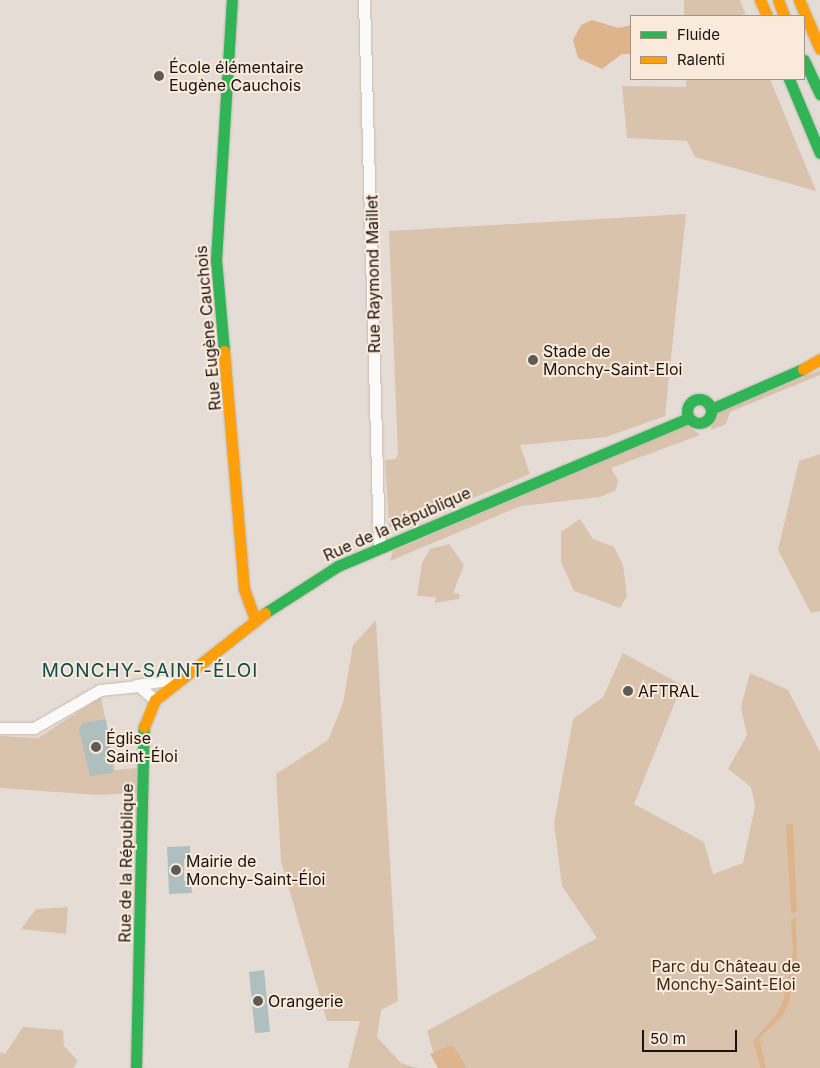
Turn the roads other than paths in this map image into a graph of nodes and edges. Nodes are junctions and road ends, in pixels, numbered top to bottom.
1 (232, 0) edge
2 (364, 0) edge
3 (760, 0) edge
4 (778, 0) edge
5 (799, 0) edge
6 (766, 15) edge
7 (784, 15) edge
8 (820, 49) edge
9 (805, 62) edge
10 (789, 80) edge
11 (795, 80) edge
12 (820, 94) edge
13 (820, 130) edge
14 (820, 153) edge
15 (820, 359) edge
16 (820, 364) edge
17 (803, 369) junction
18 (711, 409) junction
19 (688, 418) junction
20 (379, 547) junction
21 (255, 620) junction
22 (179, 678) junction
23 (135, 685) junction
24 (155, 700) junction
25 (0, 728) edge
26 (136, 1068) edge

1 - 21 main road, Rue Eugène Cauchois
2 - 20 street, Rue Raymond Maillet
3 - 6 main road
4 - 7 main road
5 - 8 main road
9 - 12 main road
10 - 14 main road
11 - 13 main road
15 - 17 main road
16 - 17 main road
17 - 18 main road
18 - 19 main road
18 - 19 main road
19 - 20 main road, Rue de la République
20 - 21 main road, Rue de la République
21 - 22 main road, Rue de la République
22 - 23 street
22 - 24 main road, Rue de la République
23 - 24 street
23 - 25 street
24 - 26 main road, Rue de la République

